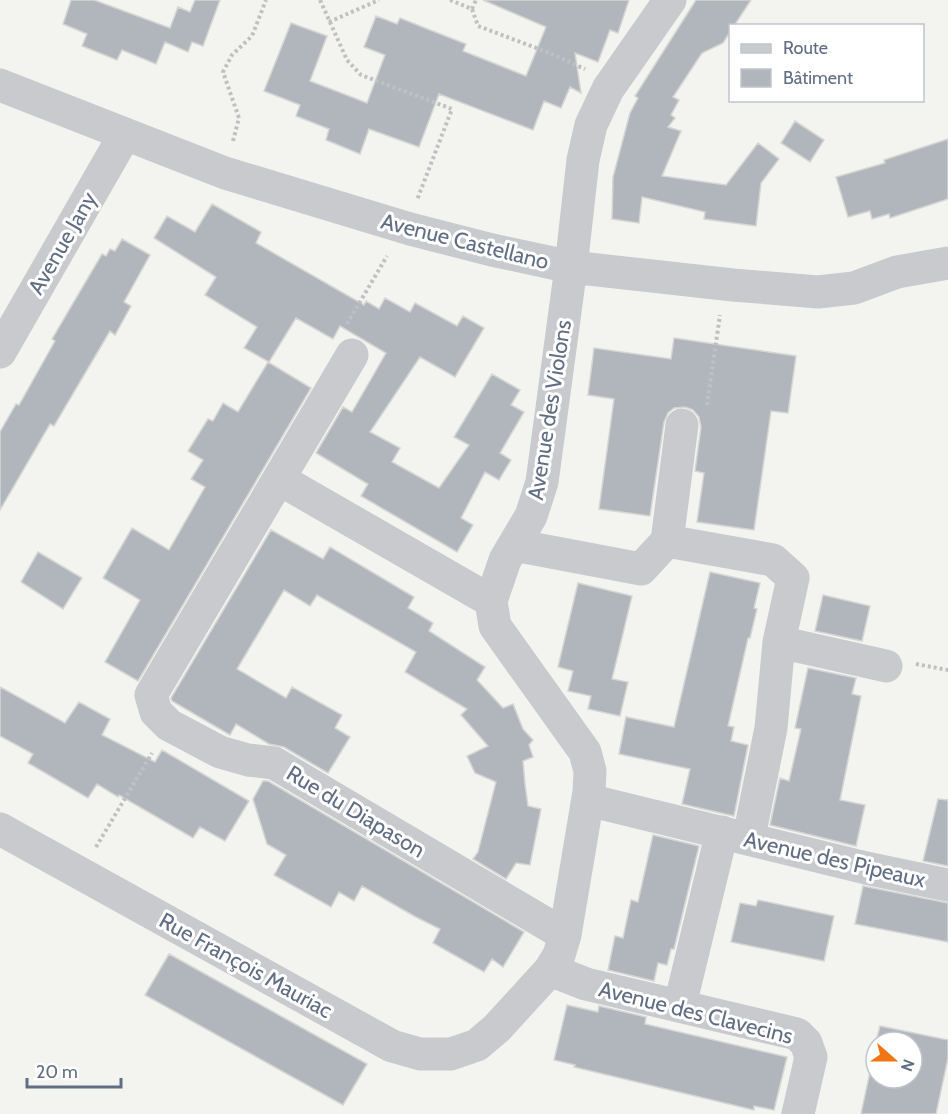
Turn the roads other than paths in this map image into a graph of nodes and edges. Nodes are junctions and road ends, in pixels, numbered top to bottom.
1 (670, 0) edge
2 (0, 85) edge
3 (125, 134) junction
4 (948, 262) edge
5 (571, 267) junction
6 (0, 352) edge
7 (352, 355) road end
8 (682, 424) road end
9 (279, 479) junction
10 (667, 541) junction
11 (514, 545) junction
12 (491, 601) junction
13 (779, 642) junction
14 (886, 666) dead end
15 (588, 800) junction
16 (0, 829) edge
17 (735, 835) junction
18 (948, 885) edge
19 (565, 934) junction
20 (550, 970) junction
21 (680, 1005) junction
22 (798, 1114) edge

1 - 5 street, Avenue des Violons
2 - 3 street, Avenue Castellano
3 - 5 street, Avenue Castellano
3 - 6 street, Avenue Jany
4 - 5 street, Avenue Castellano
5 - 11 street, Avenue des Violons
7 - 9 street, Rue du Diapason
8 - 10 street
9 - 12 street
9 - 19 street, Rue du Diapason
10 - 11 street
10 - 13 street
11 - 12 street, Avenue des Violons
12 - 15 street
13 - 14 street
13 - 17 street
15 - 17 street, Avenue des Pipeaux
15 - 19 street
16 - 20 street, Rue François Mauriac
17 - 18 street, Avenue des Pipeaux
17 - 21 street, Avenue des Pipeaux
19 - 20 street
20 - 21 street, Avenue des Clavecins
21 - 22 street, Avenue des Clavecins

